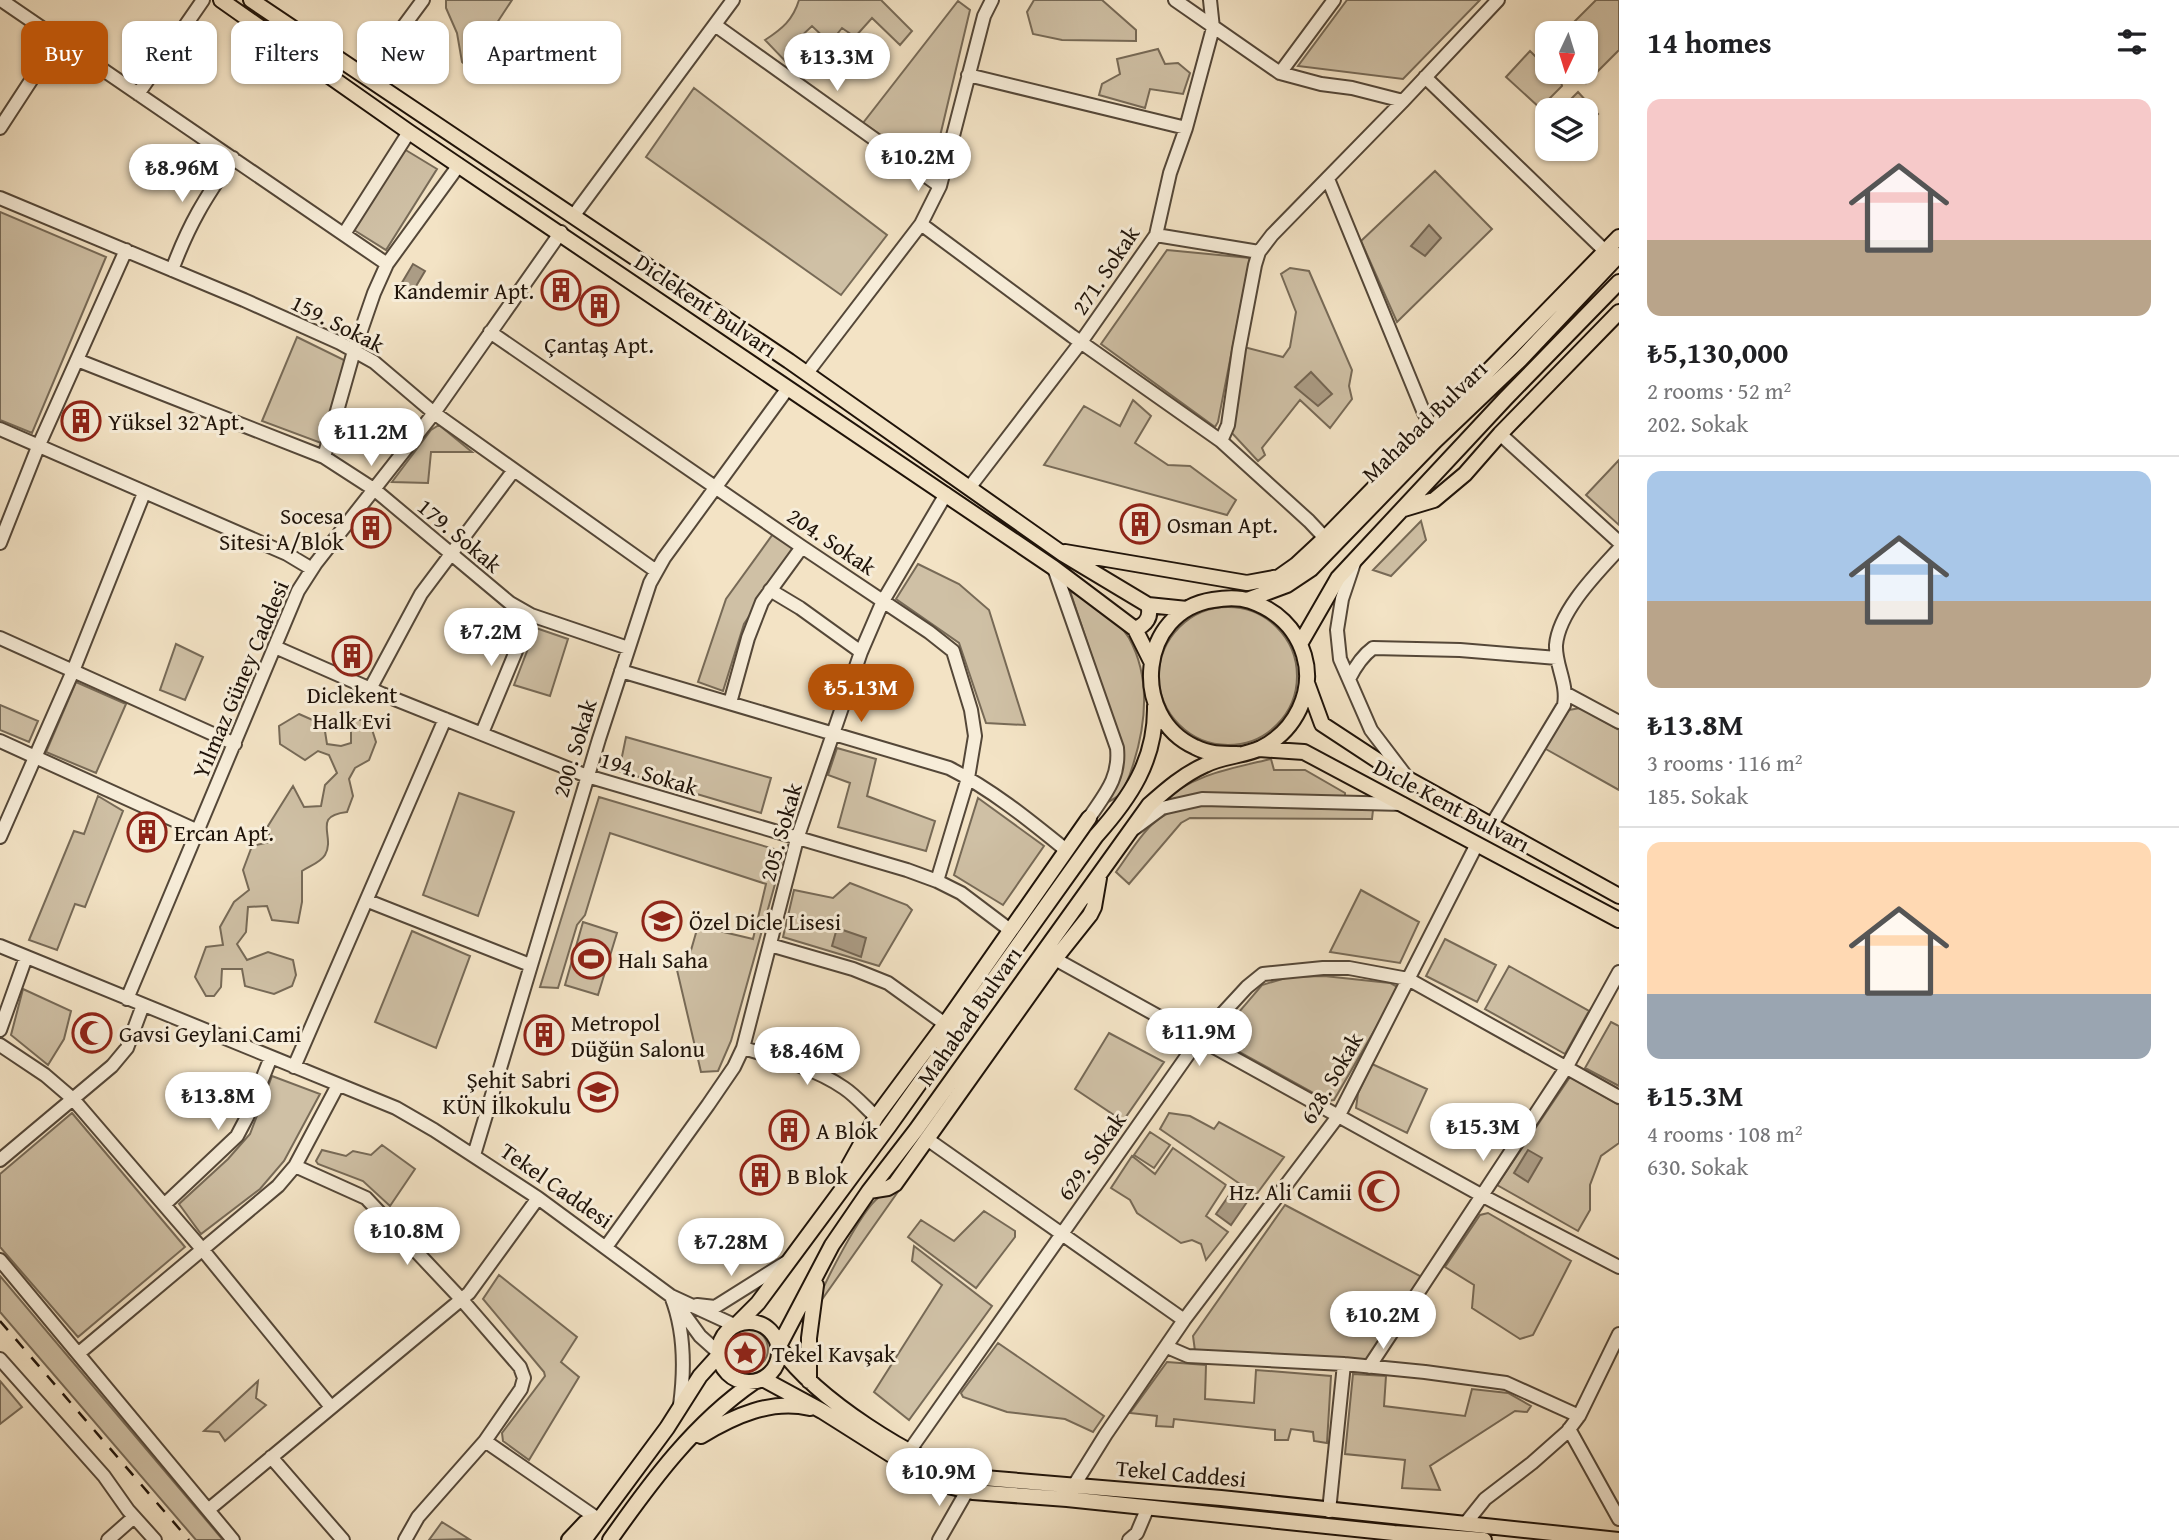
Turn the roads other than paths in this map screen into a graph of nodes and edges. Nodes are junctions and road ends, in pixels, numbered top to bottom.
1 (1, 0) edge
2 (203, 0) edge
3 (221, 0) edge
4 (251, 0) edge
5 (423, 0) edge
6 (733, 0) edge
7 (992, 0) edge
8 (1175, 0) edge
9 (1210, 0) edge
10 (1334, 0) edge
11 (1498, 0) edge
12 (32, 21) edge
13 (407, 21) edge
14 (715, 25) junction
15 (1213, 28) junction
16 (357, 71) edge
17 (108, 73) edge
18 (1280, 73) junction
19 (968, 75) junction
20 (1425, 77) junction
21 (29, 84) edge
22 (377, 84) edge
23 (138, 94) junction
24 (1403, 102) junction
25 (0, 128) edge
26 (1186, 128) junction
27 (409, 132) junction
28 (233, 158) junction
29 (459, 165) junction
30 (1328, 179) junction
31 (940, 186) junction
32 (0, 198) edge
33 (574, 215) junction
34 (921, 224) junction
35 (561, 232) junction
36 (344, 234) junction
37 (1156, 235) junction
38 (1619, 237) edge
39 (125, 250) junction
40 (1259, 252) junction
41 (1612, 253) edge
42 (387, 264) junction
43 (173, 270) junction
44 (1619, 282) edge
45 (1619, 312) edge
46 (490, 332) junction
47 (1081, 342) junction
48 (355, 351) junction
49 (78, 360) junction
50 (807, 373) junction
51 (788, 388) junction
52 (434, 413) junction
53 (1433, 428) junction
54 (0, 429) edge
55 (1500, 434) junction
56 (1222, 441) junction
57 (38, 447) junction
58 (324, 457) junction
59 (514, 470) junction
60 (717, 488) junction
61 (969, 488) junction
62 (374, 490) junction
63 (144, 493) junction
64 (946, 495) junction
65 (1402, 509) junction
66 (1325, 538) junction
67 (1619, 542) edge
68 (0, 543) edge
69 (802, 547) junction
70 (1619, 549) edge
71 (1061, 552) junction
72 (450, 555) junction
73 (1354, 561) junction
74 (1054, 568) junction
75 (313, 569) junction
76 (656, 571) junction
77 (771, 590) junction
78 (1247, 600) junction
79 (883, 601) junction
80 (1148, 605) junction
81 (1187, 609) junction
82 (531, 615) junction
83 (1135, 629) junction
84 (0, 638) edge
85 (1300, 644) junction
86 (275, 647) junction
87 (628, 648) junction
88 (861, 652) junction
89 (1557, 658) junction
90 (1151, 661) junction
91 (73, 671) junction
92 (621, 671) junction
93 (1349, 679) junction
94 (1307, 682) junction
95 (370, 689) junction
96 (1565, 693) junction
97 (730, 703) junction
98 (1155, 705) junction
99 (445, 719) junction
100 (1619, 722) edge
101 (482, 733) junction
102 (832, 733) junction
103 (0, 741) edge
104 (235, 744) junction
105 (1259, 749) junction
106 (1237, 754) junction
107 (34, 756) junction
108 (587, 776) junction
109 (968, 778) junction
110 (1408, 779) junction
111 (1403, 804) junction
112 (1089, 818) junction
113 (1491, 826) junction
114 (198, 831) junction
115 (1129, 832) junction
116 (1096, 836) junction
117 (0, 837) edge
118 (797, 839) junction
119 (1477, 844) junction
120 (1066, 849) junction
121 (1100, 873) junction
122 (937, 880) junction
123 (1619, 896) edge
124 (368, 901) junction
125 (1619, 920) edge
126 (1010, 930) junction
127 (770, 945) junction
128 (0, 946) edge
129 (26, 957) junction
130 (1055, 959) junction
131 (530, 965) junction
132 (1619, 972) edge
133 (1408, 979) junction
134 (127, 999) junction
135 (144, 1005) junction
136 (945, 1024) junction
137 (0, 1030) edge
138 (1199, 1039) junction
139 (0, 1045) edge
140 (743, 1048) junction
141 (271, 1057) junction
142 (294, 1066) junction
143 (1566, 1068) junction
144 (338, 1085) junction
145 (1619, 1097) edge
146 (74, 1100) junction
147 (1339, 1115) junction
148 (876, 1117) junction
149 (927, 1139) junction
150 (474, 1156) junction
151 (0, 1160) edge
152 (295, 1166) junction
153 (869, 1191) junction
154 (1481, 1195) junction
155 (538, 1198) junction
156 (164, 1205) junction
157 (818, 1222) junction
158 (1061, 1235) junction
159 (606, 1247) junction
160 (202, 1249) junction
161 (0, 1260) edge
162 (790, 1260) junction
163 (1619, 1267) edge
164 (817, 1274) junction
165 (671, 1296) junction
166 (462, 1300) junction
167 (1184, 1320) junction
168 (736, 1324) junction
169 (1619, 1334) edge
170 (780, 1347) junction
171 (1167, 1347) junction
172 (79, 1353) junction
173 (719, 1354) junction
174 (0, 1359) edge
175 (1344, 1364) junction
176 (1369, 1367) junction
177 (758, 1380) junction
178 (809, 1381) junction
179 (331, 1407) junction
180 (680, 1409) junction
181 (822, 1411) junction
182 (1579, 1416) junction
183 (1569, 1429) junction
184 (485, 1441) junction
185 (681, 1447) junction
186 (910, 1450) junction
187 (271, 1457) junction
188 (1073, 1487) junction
189 (967, 1491) junction
190 (1148, 1507) junction
191 (208, 1510) junction
192 (1329, 1511) junction
193 (134, 1517) junction
194 (598, 1519) junction
195 (1619, 1519) edge
196 (621, 1524) junction
197 (1465, 1524) junction
198 (1412, 1537) edge
199 (108, 1540) edge
200 (155, 1540) edge
201 (233, 1540) edge
202 (343, 1540) edge
203 (405, 1540) edge
204 (569, 1540) edge
205 (584, 1540) edge
206 (610, 1540) edge
207 (617, 1540) edge
208 (939, 1540) edge
209 (1129, 1540) edge
210 (1475, 1540) edge
211 (1484, 1540) edge
212 (1619, 1540) edge

1 - 12 street
2 - 23 street
3 - 27 main road, Diclekent Bulvarı
4 - 16 main road, Diclekent Bulvarı
5 - 13 street
6 - 14 street
7 - 19 street
8 - 15 street
9 - 15 street, 271. Sokak
10 - 18 street
11 - 20 street
14 - 31 street
14 - 33 street
15 - 18 street
15 - 26 street, 271. Sokak
17 - 23 street
18 - 24 street
19 - 26 street
19 - 31 street
20 - 24 street
20 - 41 street
21 - 25 street
22 - 33 main road, Diclekent Bulvarı
23 - 28 street
24 - 30 street
26 - 37 street, 271. Sokak
27 - 29 main road, Diclekent Bulvarı
27 - 36 street
28 - 36 street
28 - 43 street
29 - 35 main road, Diclekent Bulvarı
29 - 42 street
30 - 40 street
30 - 53 street
31 - 34 street
32 - 39 street, 159. Sokak
33 - 50 main road, Diclekent Bulvarı
34 - 47 street
34 - 50 street
35 - 46 street, Yılmaz Güney Caddesi
35 - 51 main road, Diclekent Bulvarı
36 - 42 street
37 - 40 street
37 - 47 street, 271. Sokak
38 - 41 main road
39 - 43 street, 159. Sokak
39 - 49 street
40 - 56 street
41 - 53 main road
41 - 78 main road, Mahabad Bulvarı
42 - 48 street
43 - 48 street, 159. Sokak
44 - 65 main road, Mahabad Bulvarı
45 - 55 main road
46 - 52 street, Yılmaz Güney Caddesi
46 - 60 street, 204. Sokak
47 - 56 street
47 - 61 street, 271. Sokak
48 - 52 street, 159. Sokak
48 - 58 street
49 - 57 street
49 - 58 street, 179. Sokak
50 - 61 main road, Diclekent Bulvarı
51 - 60 street, 200. Sokak
51 - 64 main road, Diclekent Bulvarı
52 - 59 street, 159. Sokak
52 - 62 street, Yılmaz Güney Caddesi
53 - 66 main road
54 - 57 street
55 - 65 main road
55 - 67 street
56 - 66 street
57 - 63 street
57 - 68 street
58 - 62 street, 179. Sokak
59 - 72 street
59 - 76 street, 159. Sokak
60 - 69 street, 204. Sokak
60 - 76 street, 200. Sokak
61 - 71 main road, Diclekent Bulvarı
62 - 72 street, 179. Sokak
62 - 75 street, Yılmaz Güney Caddesi
63 - 75 street
63 - 91 street
64 - 74 main road, Diclekent Bulvarı
64 - 79 street, 205. Sokak
65 - 73 main road, Mahabad Bulvarı
66 - 71 main road
69 - 77 street
69 - 79 street, 204. Sokak
70 - 89 street
71 - 80 main road, Diclekent Bulvarı
72 - 82 street, 179. Sokak
72 - 95 street
73 - 85 main road, Mahabad Bulvarı
73 - 93 street
74 - 83 main road, Diclekent Bulvarı
74 - 112 street
75 - 86 street, Yılmaz Güney Caddesi
76 - 87 street, 200. Sokak
77 - 88 street
77 - 97 street
78 - 81 main road
78 - 85 main road
79 - 88 street, 205. Sokak
79 - 109 street, 204. Sokak
80 - 81 main road, Diclekent Bulvarı
80 - 83 main road
81 - 90 main road
82 - 87 street, 179. Sokak
82 - 101 street
83 - 90 main road, Diclekent Bulvarı
84 - 91 street
85 - 94 main road
86 - 95 street, 194. Sokak
86 - 104 street, Yılmaz Güney Caddesi
87 - 92 street, 200. Sokak
88 - 102 street, 205. Sokak
89 - 93 street
89 - 96 street
90 - 98 main road
91 - 104 street
91 - 107 street
92 - 97 street
92 - 108 street, 200. Sokak
93 - 110 street
94 - 105 main road
94 - 110 main road, Dicle Kent Bulvarı
95 - 99 street, 194. Sokak
96 - 100 street
96 - 113 street
97 - 102 street
98 - 106 main road
98 - 116 main road, Mahabad Bulvarı
99 - 101 street, 194. Sokak
99 - 124 street
101 - 108 street, 194. Sokak
102 - 109 street
102 - 118 street, 205. Sokak
103 - 107 street
104 - 114 street, Yılmaz Güney Caddesi
105 - 106 main road
105 - 111 main road, Dicle Kent Bulvarı
106 - 115 main road, Mahabad Bulvarı
107 - 114 street
107 - 117 street
108 - 118 street, 194. Sokak
108 - 131 street, 200. Sokak
109 - 120 street
109 - 122 street, 204. Sokak
110 - 113 main road, Dicle Kent Bulvarı
111 - 115 street
111 - 119 main road, Dicle Kent Bulvarı
112 - 116 main road
112 - 120 main road
113 - 123 main road, Dicle Kent Bulvarı
114 - 134 street, Yılmaz Güney Caddesi
115 - 121 main road, Mahabad Bulvarı
116 - 157 main road, Mahabad Bulvarı
118 - 122 street, 194. Sokak
118 - 127 street, 205. Sokak
119 - 125 main road, Dicle Kent Bulvarı
119 - 133 street, 628. Sokak
120 - 126 main road
121 - 130 main road
121 - 153 main road, Mahabad Bulvarı
122 - 126 street, 194. Sokak
124 - 131 street
124 - 142 street
126 - 136 main road
127 - 136 street
127 - 140 street, 205. Sokak
128 - 129 street, Tekel Caddesi
129 - 134 street, Tekel Caddesi
129 - 137 street
130 - 138 street
130 - 149 main road
131 - 150 street, 200. Sokak
132 - 143 street
133 - 138 street, 629. Sokak
133 - 143 street, 629. Sokak
133 - 147 street, 628. Sokak
134 - 135 street, Tekel Caddesi
135 - 141 street, Tekel Caddesi
135 - 146 street
136 - 148 main road
138 - 147 street
138 - 158 street, 629. Sokak
139 - 146 street
140 - 148 street
140 - 159 street, 205. Sokak
141 - 142 street, Tekel Caddesi
141 - 156 street
142 - 144 street, Tekel Caddesi
143 - 145 street, 629. Sokak
143 - 154 street
144 - 150 street, Tekel Caddesi
144 - 152 street
146 - 151 street
146 - 156 street
147 - 154 street
147 - 167 street, 628. Sokak
148 - 157 main road
149 - 153 main road
149 - 158 street
150 - 155 street, Tekel Caddesi
152 - 160 street
152 - 166 street
153 - 164 main road, Mahabad Bulvarı
154 - 163 street
154 - 176 street
155 - 159 street, Tekel Caddesi
155 - 166 street
156 - 160 street
157 - 162 main road, Mahabad Bulvarı
158 - 167 street
158 - 186 street, 629. Sokak
159 - 165 street, Tekel Caddesi
160 - 172 street
160 - 179 street
161 - 172 street
162 - 165 street
162 - 168 main road, Mahabad Bulvarı
164 - 170 main road, Mahabad Bulvarı
164 - 178 main road
165 - 168 street, Tekel Caddesi
165 - 173 street
165 - 180 street
166 - 179 street
166 - 184 street
167 - 171 street, 628. Sokak
168 - 170 main road
168 - 173 main road
169 - 182 street
170 - 177 main road
170 - 178 main road, Tekel Caddesi
171 - 175 street
171 - 188 street, 628. Sokak
172 - 191 street
173 - 177 main road
173 - 180 main road
174 - 193 street
175 - 176 street
175 - 192 street
176 - 182 street
177 - 181 main road
177 - 185 main road
178 - 186 main road, Tekel Caddesi
179 - 187 street
180 - 194 main road
181 - 185 main road
181 - 189 main road
182 - 183 street
183 - 195 street
183 - 197 street
184 - 194 street
184 - 203 street
185 - 196 main road
186 - 188 main road, Tekel Caddesi
187 - 191 street
187 - 202 street
188 - 192 main road, Tekel Caddesi
189 - 190 main road
189 - 208 street
190 - 198 main road
190 - 209 street
191 - 201 street
192 - 197 main road, Tekel Caddesi
193 - 199 street
193 - 200 street
194 - 204 main road
194 - 205 main road
196 - 206 main road
196 - 207 main road
197 - 212 main road, Tekel Caddesi
198 - 210 main road
210 - 211 main road

